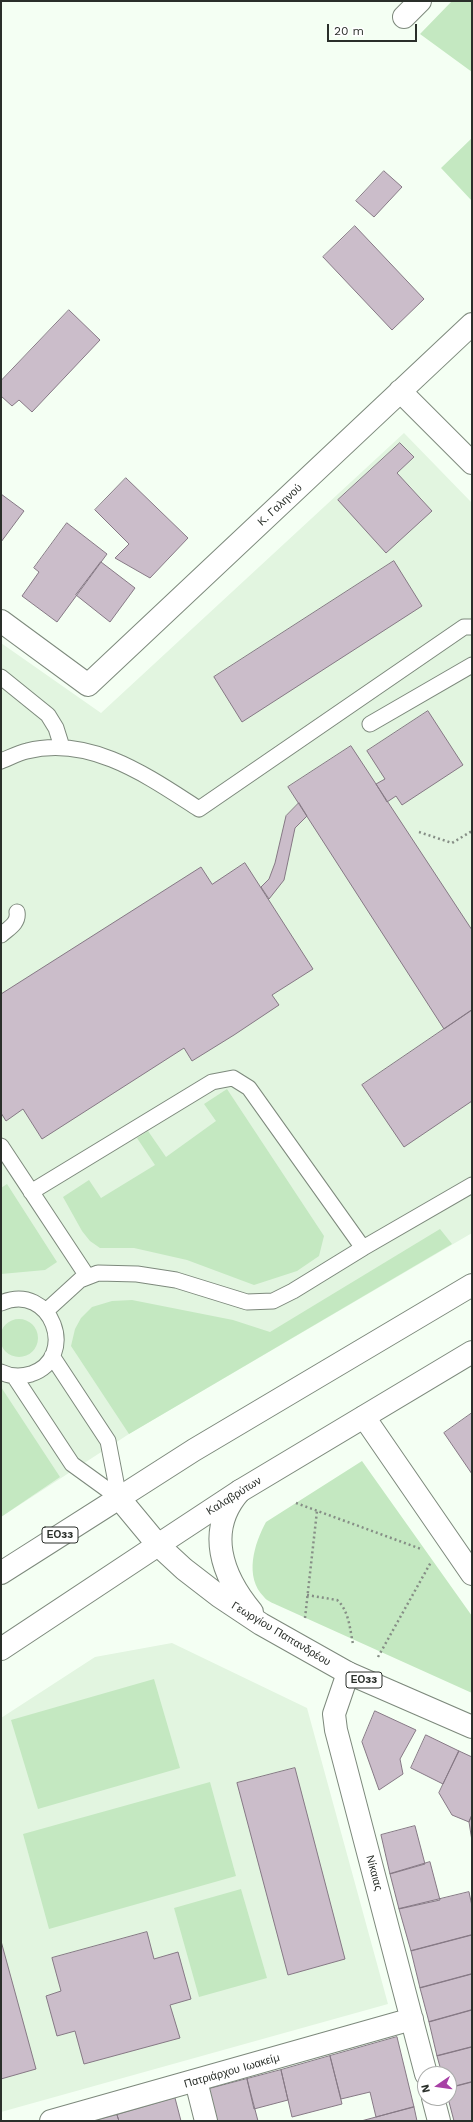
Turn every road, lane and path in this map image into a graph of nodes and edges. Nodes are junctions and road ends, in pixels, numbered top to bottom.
1 (420, 1) edge
2 (404, 17) dead end
3 (472, 324) edge
4 (400, 391) junction
5 (472, 463) edge
6 (1, 621) edge
7 (472, 627) edge
8 (472, 665) edge
9 (1, 677) edge
10 (370, 724) dead end
11 (62, 747) junction
12 (1, 762) edge
13 (472, 831) edge
14 (419, 832) dead end
15 (17, 912) dead end
16 (1, 935) edge
17 (1, 1146) edge
18 (472, 1185) edge
19 (31, 1192) junction
20 (363, 1248) junction
21 (87, 1276) junction
22 (472, 1285) edge
23 (1, 1303) edge
24 (46, 1311) junction
25 (472, 1352) edge
26 (52, 1356) junction
27 (8, 1374) edge
28 (364, 1417) junction
29 (240, 1491) junction
30 (119, 1498) junction
31 (296, 1503) dead end
32 (317, 1511) junction
33 (158, 1545) junction
34 (427, 1552) dead end
35 (431, 1561) dead end
36 (1, 1573) edge
37 (472, 1574) edge
38 (307, 1595) junction
39 (261, 1624) junction
40 (304, 1626) dead end
41 (1, 1649) edge
42 (354, 1649) dead end
43 (377, 1659) dead end
44 (348, 1673) junction
45 (472, 1727) edge
46 (412, 2020) junction
47 (424, 2066) edge
48 (196, 2081) junction
49 (435, 2106) edge
50 (51, 2121) edge
51 (206, 2121) edge
52 (439, 2121) edge

1 - 2 street
3 - 4 street, Κ. Γαληνού
4 - 5 street
4 - 6 street, Κ. Γαληνού
7 - 11 lane
8 - 10 lane
9 - 11 lane
11 - 12 lane
13 - 14 path
15 - 16 lane
17 - 19 lane
18 - 20 lane
19 - 20 lane
19 - 21 lane
20 - 21 lane
21 - 24 lane
22 - 30 street
23 - 24 lane
24 - 26 lane
25 - 28 street, Καλαβρύτων
26 - 27 lane
26 - 30 lane
27 - 30 lane
28 - 29 street, Καλαβρύτων
28 - 37 street
29 - 33 street, Καλαβρύτων
29 - 39 street
30 - 33 street, Γεωργίου Παπανδρέου / ΕΟ33
30 - 36 street, ΕΟ33
31 - 32 path
32 - 34 path
32 - 38 path
33 - 39 street, Γεωργίου Παπανδρέου / ΕΟ33
33 - 41 street, Καλαβρύτων
35 - 43 path
38 - 40 path
38 - 42 path
39 - 44 street, Γεωργίου Παπανδρέου / ΕΟ33
44 - 45 street, Γεωργίου Παπανδρέου / ΕΟ33
44 - 46 street, Νίκαιας
46 - 47 street, Νίκαιας
46 - 48 street, Πατριάρχου Ιωακείμ
48 - 50 street, Πατριάρχου Ιωακείμ
48 - 51 street
49 - 52 street

